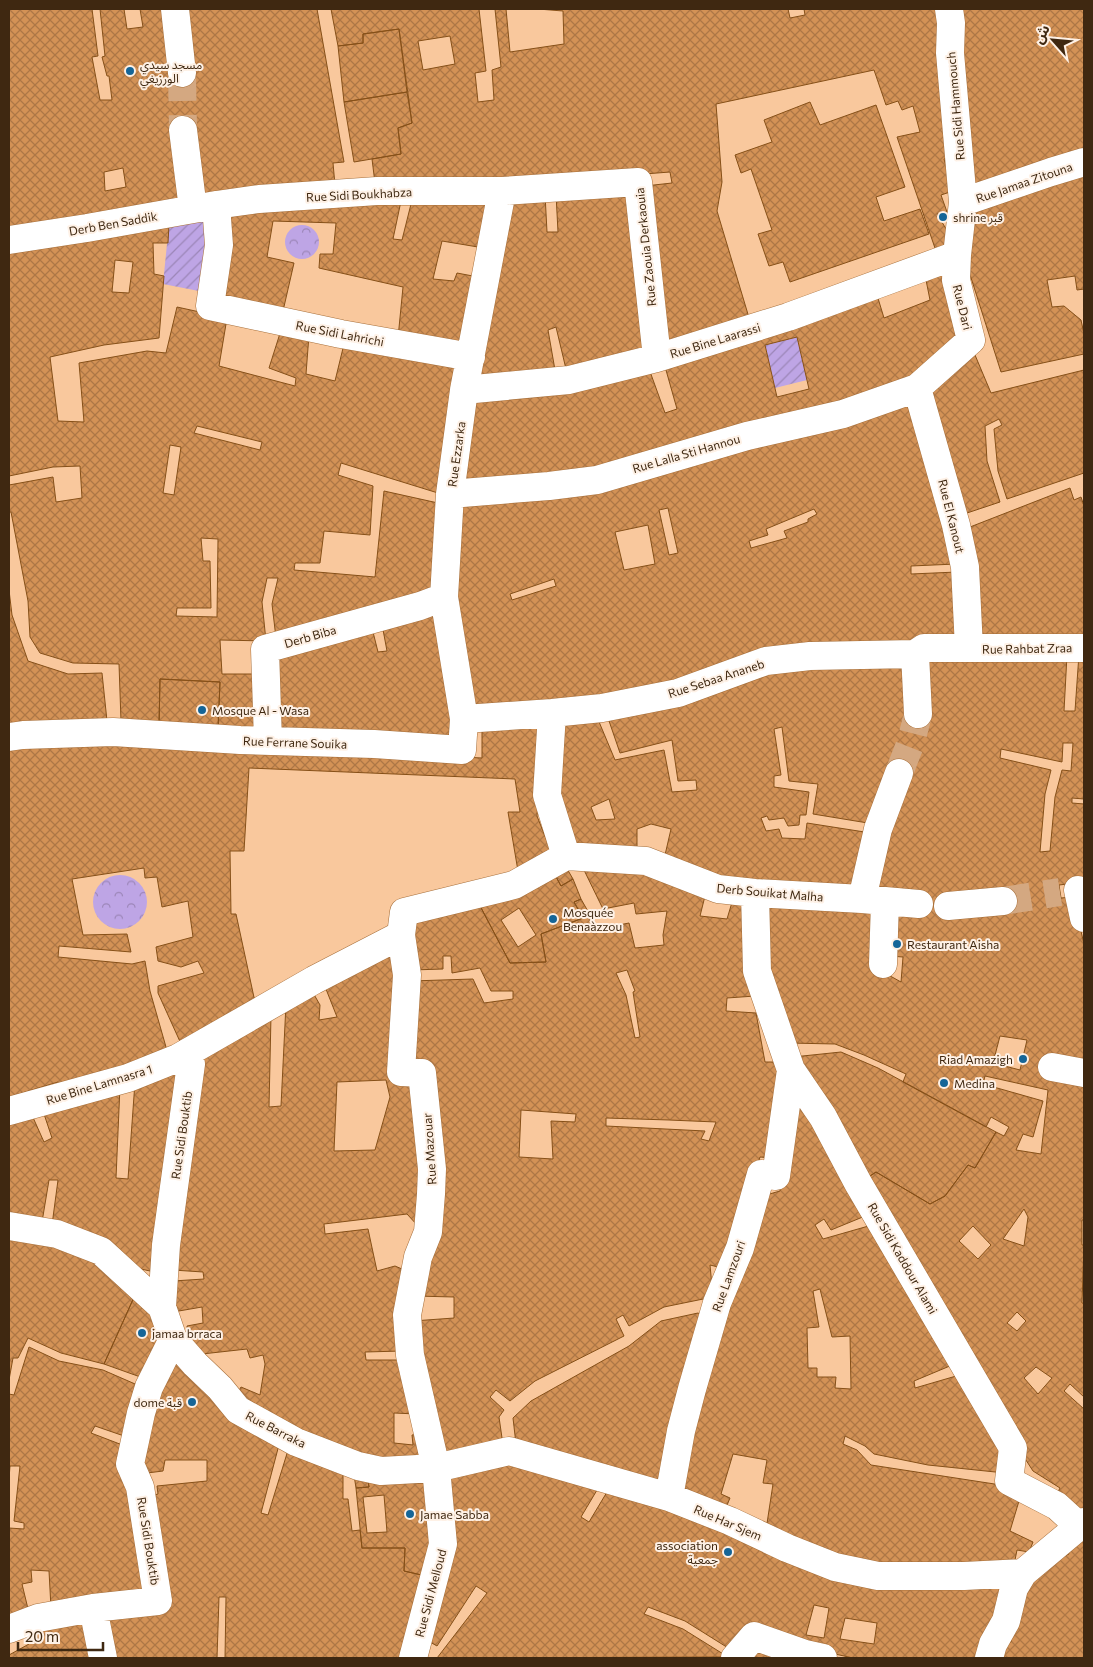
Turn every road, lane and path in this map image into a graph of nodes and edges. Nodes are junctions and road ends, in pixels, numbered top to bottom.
1 (176, 9) edge
2 (949, 9) edge
3 (182, 73) tunnel mouth
4 (183, 130) tunnel mouth
5 (1084, 162) edge
6 (502, 191) junction
7 (964, 202) junction
8 (205, 207) junction
9 (9, 240) edge
10 (957, 255) junction
11 (471, 357) junction
12 (657, 358) junction
13 (916, 388) junction
14 (464, 390) junction
15 (450, 494) junction
16 (444, 597) junction
17 (969, 648) junction
18 (1084, 648) edge
19 (915, 654) junction
20 (552, 713) junction
21 (918, 714) tunnel mouth
22 (464, 719) junction
23 (9, 737) edge
24 (268, 741) junction
25 (899, 773) tunnel mouth
26 (566, 856) junction
27 (1074, 890) edge
28 (755, 893) junction
29 (874, 900) junction
30 (1003, 901) tunnel mouth
31 (918, 904) dead end
32 (948, 906) dead end
33 (1084, 918) edge
34 (401, 934) junction
35 (883, 964) dead end
36 (188, 1052) junction
37 (1052, 1067) dead end
38 (791, 1070) junction
39 (1084, 1073) edge
40 (9, 1110) edge
41 (9, 1226) edge
42 (162, 1307) junction
43 (173, 1339) junction
44 (436, 1468) junction
45 (669, 1497) junction
46 (1082, 1524) edge
47 (1023, 1573) junction
48 (93, 1608) junction
49 (9, 1629) edge
50 (103, 1658) edge
51 (413, 1658) edge
52 (735, 1658) edge
53 (823, 1658) edge
54 (989, 1658) edge

1 - 3 street
2 - 7 street, Rue Sidi Hammouch
4 - 8 street
5 - 7 street, Rue Jamaa Zitouna
6 - 8 street, Rue Sidi Boukhabza
6 - 11 street, Rue Ezzarka
6 - 12 street, Rue Zaouia Derkaouia
7 - 10 street, Rue Dari
8 - 9 street, Derb Ben Saddik
8 - 11 street, Rue Sidi Lahrichi
10 - 12 street, Rue Bine Laarassi
10 - 13 street, Rue Dari
11 - 14 street, Rue Ezzarka
12 - 14 street, Rue Bine Laarassi
13 - 15 street, Rue Lalla Sti Hannou
13 - 17 street, Rue El Kanout
14 - 15 street, Rue Ezzarka
15 - 16 street, Rue Ezzarka
16 - 22 street, Rue Ezzarka
16 - 24 street, Derb Biba
17 - 18 street, Rue Rahbat Zraa
17 - 19 street, Rue Sebaa Ananeb
19 - 20 street, Rue Sebaa Ananeb
19 - 21 street
20 - 22 street
20 - 26 street
22 - 24 street, Rue Ferrane Souika
23 - 24 street, Rue Ferrane Souika
25 - 29 street
26 - 28 street, Derb Souikat Malha
26 - 34 street
27 - 33 street
28 - 29 street, Derb Souikat Malha
28 - 38 street
29 - 31 street, Derb Souikat Malha
29 - 35 street
30 - 32 street
34 - 36 street, Rue Bine Lamnasra 1
34 - 44 street, Rue Mazouar
36 - 40 street, Rue Bine Lamnasra 1
36 - 42 street, Rue Sidi Bouktib
37 - 39 street
38 - 45 street, Rue Lamzouri
38 - 46 street, Rue Sidi Kaddour Alami
41 - 42 street
42 - 43 street
43 - 44 street, Rue Barraka
43 - 48 street, Rue Sidi Bouktib
44 - 45 street, Rue Har Sjem
44 - 51 street, Rue Sidi Melloud
45 - 47 street, Rue Har Sjem
46 - 47 street
47 - 54 street
48 - 49 street, Rue Sidi Bouktib
48 - 50 street
52 - 53 street

